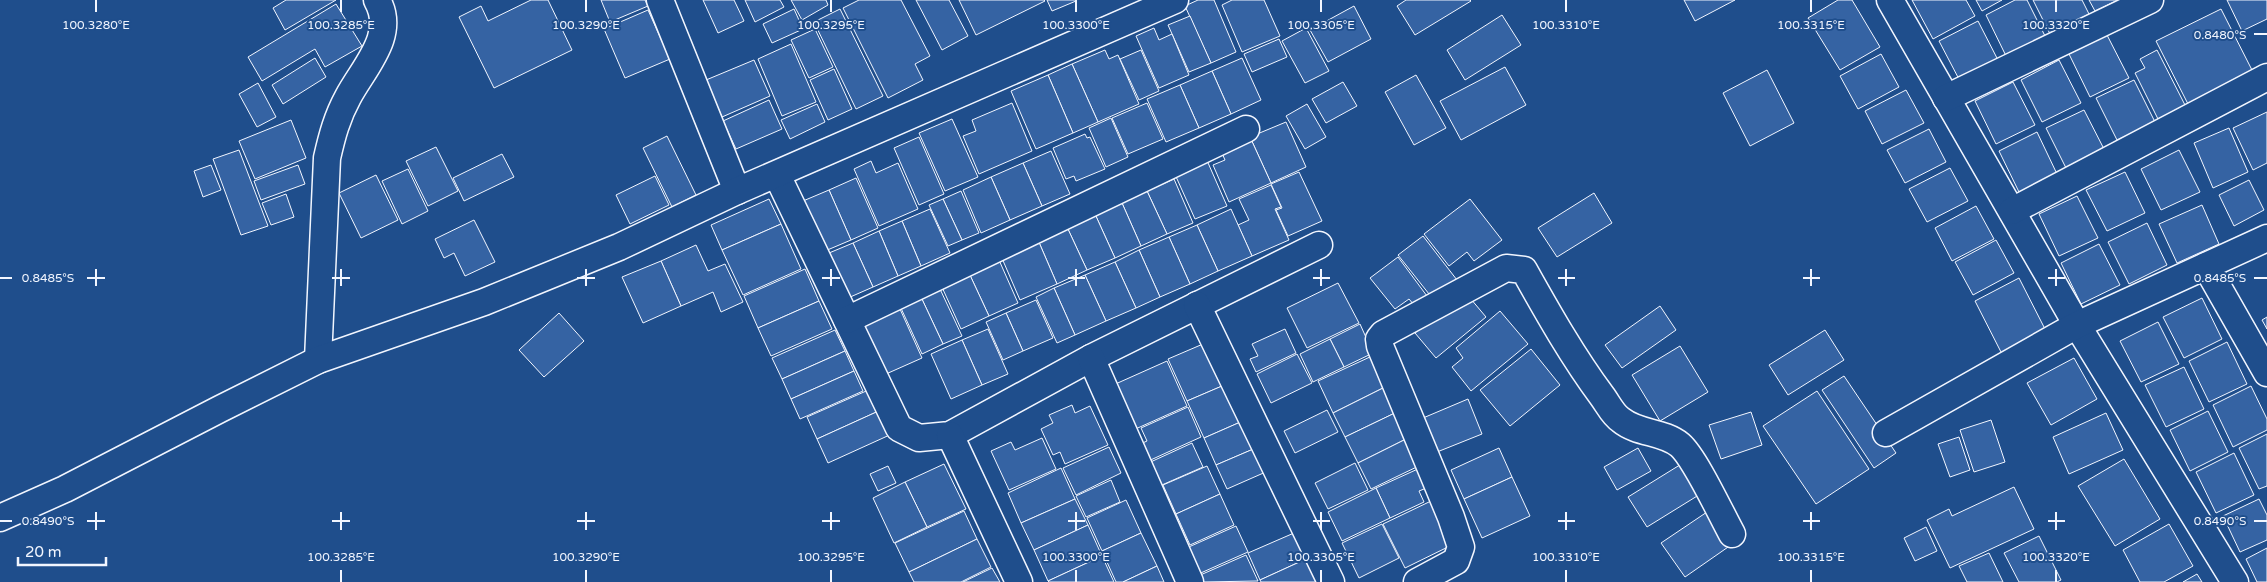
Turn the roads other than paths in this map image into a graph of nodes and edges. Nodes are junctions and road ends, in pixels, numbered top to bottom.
1 (377, 0) edge
2 (660, 0) edge
3 (1175, 0) edge
4 (1890, 0) edge
5 (2150, 0) edge
6 (2267, 77) edge
7 (1946, 98) junction
8 (1246, 129) dead end
9 (777, 175) junction
10 (737, 191) junction
11 (2012, 212) junction
12 (2267, 238) edge
13 (1319, 245) dead end
14 (2206, 266) junction
15 (1197, 305) junction
16 (847, 320) junction
17 (2077, 325) junction
18 (1092, 358) junction
19 (318, 360) junction
20 (2267, 373) edge
21 (1886, 433) dead end
22 (950, 435) junction
23 (0, 518) edge
24 (1732, 534) dead end
25 (1019, 582) edge
26 (1190, 582) edge
27 (1331, 582) edge
28 (1418, 582) edge
29 (2235, 582) edge

1 - 19 street
2 - 10 street
3 - 9 street
4 - 7 street
5 - 7 street
6 - 11 street
7 - 11 street
8 - 16 street
9 - 10 street
9 - 16 street
10 - 19 street
11 - 17 street
12 - 14 street
13 - 15 street
14 - 17 street
14 - 20 street
15 - 18 street
15 - 27 street
16 - 22 street
17 - 21 street
17 - 29 street
18 - 22 street
18 - 26 street
19 - 23 street
22 - 25 street
24 - 28 street

